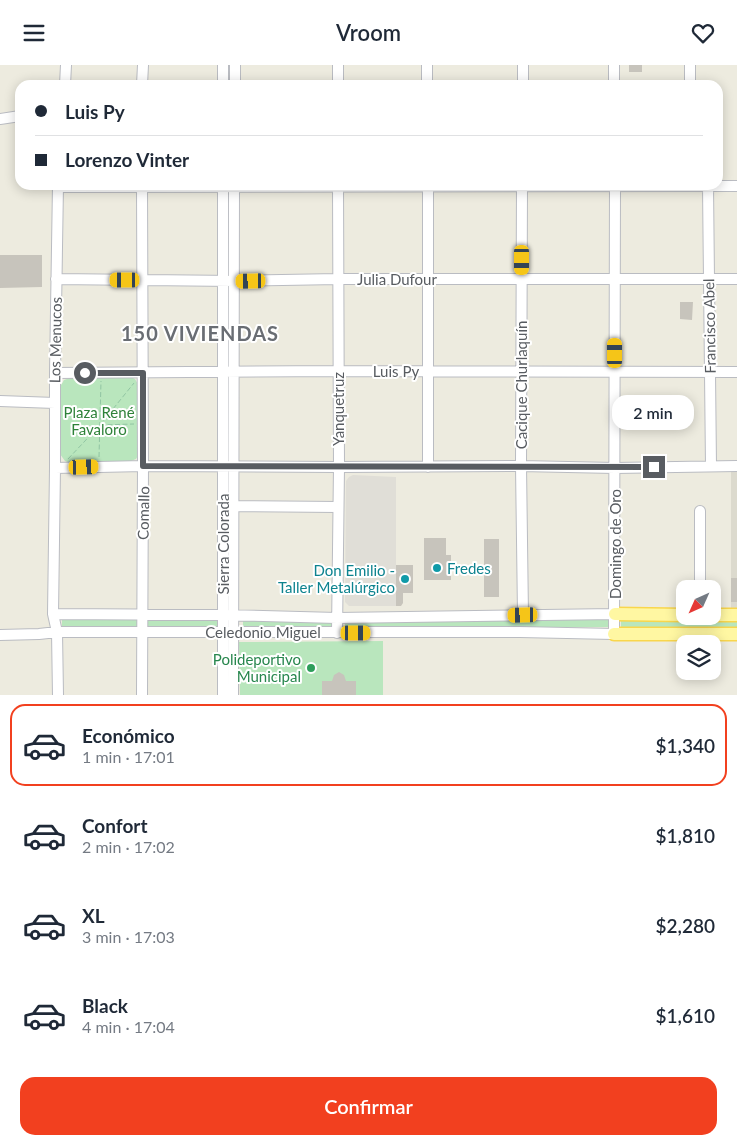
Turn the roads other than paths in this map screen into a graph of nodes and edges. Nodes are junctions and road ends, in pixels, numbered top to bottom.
1 (66, 65) edge
2 (142, 65) edge
3 (223, 65) edge
4 (235, 65) edge
5 (338, 65) edge
6 (427, 65) edge
7 (523, 65) edge
8 (614, 65) edge
9 (690, 65) edge
10 (64, 80) edge
11 (142, 80) edge
12 (223, 80) edge
13 (235, 80) edge
14 (338, 80) edge
15 (427, 80) edge
16 (522, 80) edge
17 (614, 80) edge
18 (690, 80) edge
19 (15, 117) edge
20 (0, 119) edge
21 (723, 186) edge
22 (737, 186) edge
23 (58, 190) edge
24 (142, 190) edge
25 (223, 190) edge
26 (234, 190) edge
27 (338, 190) edge
28 (428, 190) edge
29 (522, 190) edge
30 (615, 190) edge
31 (708, 190) edge
32 (56, 279) junction
33 (338, 279) junction
34 (428, 279) junction
35 (521, 279) junction
36 (615, 279) junction
37 (709, 279) junction
38 (737, 279) edge
39 (143, 280) junction
40 (223, 281) junction
41 (234, 281) junction
42 (338, 371) junction
43 (428, 371) junction
44 (521, 371) junction
45 (228, 372) junction
46 (615, 372) junction
47 (710, 372) junction
48 (737, 372) edge
49 (55, 373) junction
50 (143, 373) junction
51 (0, 401) edge
52 (55, 403) junction
53 (143, 466) junction
54 (228, 466) junction
55 (521, 466) junction
56 (711, 466) junction
57 (737, 466) edge
58 (339, 467) junction
59 (428, 467) junction
60 (55, 468) junction
61 (615, 468) junction
62 (233, 505) junction
63 (338, 507) junction
64 (700, 511) dead end
65 (700, 580) edge
66 (615, 614) junction
67 (54, 615) junction
68 (142, 615) junction
69 (523, 615) junction
70 (676, 615) edge
71 (721, 615) edge
72 (737, 615) edge
73 (228, 616) junction
74 (448, 616) junction
75 (337, 618) junction
76 (57, 632) junction
77 (142, 632) junction
78 (228, 632) junction
79 (337, 633) junction
80 (447, 633) junction
81 (614, 634) junction
82 (737, 634) edge
83 (0, 635) edge
84 (58, 695) edge
85 (142, 695) edge
86 (223, 695) edge
87 (233, 695) edge

1 - 10 street
2 - 11 street
3 - 12 street
4 - 13 street
5 - 14 street
6 - 15 street
7 - 16 street
8 - 17 street
9 - 18 street
19 - 20 street
21 - 22 street
23 - 32 street, Los Menucos
24 - 39 street, Comallo
25 - 40 street, Sierra Colorada
26 - 41 street, Sierra Colorada
27 - 33 street, Yanquetruz
28 - 34 street
29 - 35 street, Cacique Churlaquín
30 - 36 street, Domingo de Oro
31 - 37 street, Francisco Abel
32 - 39 street, Julia Dufour
32 - 49 street, Los Menucos
33 - 34 street, Julia Dufour
33 - 41 street, Julia Dufour
33 - 42 street, Yanquetruz
34 - 35 street, Julia Dufour
34 - 43 street
35 - 36 street, Julia Dufour
35 - 44 street, Cacique Churlaquín
36 - 37 street, Julia Dufour
36 - 46 street, Domingo de Oro
37 - 38 street, Julia Dufour
37 - 47 street, Francisco Abel
39 - 40 street, Julia Dufour
39 - 50 street, Comallo
40 - 41 street, Julia Dufour
40 - 45 street, Sierra Colorada
41 - 45 street, Sierra Colorada
42 - 43 street, Luis Py
42 - 45 street, Luis Py
42 - 58 street, Yanquetruz
43 - 44 street, Luis Py
43 - 59 street
44 - 46 street, Luis Py
44 - 55 street, Cacique Churlaquín
45 - 50 street, Luis Py
45 - 54 street, Sierra Colorada
46 - 47 street, Luis Py
46 - 61 street, Domingo de Oro
47 - 48 street, Luis Py
47 - 56 street, Francisco Abel
49 - 50 street, Luis Py
49 - 52 street, Los Menucos
50 - 53 street, Comallo
51 - 52 street
52 - 60 street, Los Menucos
53 - 54 street
53 - 60 street
53 - 68 street, Comallo
54 - 58 street
54 - 62 street, Sierra Colorada
54 - 73 street, Sierra Colorada
55 - 59 street
55 - 61 street
55 - 69 street, Cacique Churlaquín
56 - 57 street
56 - 61 street
58 - 59 street
58 - 63 street, Yanquetruz
60 - 67 street, Los Menucos
61 - 66 street, Domingo de Oro
62 - 63 street
62 - 73 street, Sierra Colorada
63 - 75 street, Yanquetruz
64 - 65 street
66 - 69 street, Celedonio Miguel
66 - 70 main road, Celedonio Miguel
66 - 81 street, Domingo de Oro
67 - 68 street, Celedonio Miguel
67 - 76 street, Los Menucos
68 - 73 street, Celedonio Miguel
68 - 77 street, Comallo
69 - 74 street, Celedonio Miguel
71 - 72 main road
73 - 75 street, Celedonio Miguel
73 - 78 street, Sierra Colorada
74 - 75 street, Celedonio Miguel
74 - 80 street
75 - 79 street, Yanquetruz
76 - 77 street, Celedonio Miguel
76 - 83 street, Celedonio Miguel
76 - 84 street, Los Menucos
77 - 78 street, Celedonio Miguel
77 - 85 street, Comallo
78 - 79 street, Celedonio Miguel
78 - 86 street
78 - 87 street
79 - 80 street, Celedonio Miguel
80 - 81 street, Celedonio Miguel
81 - 82 main road, Celedonio Miguel

